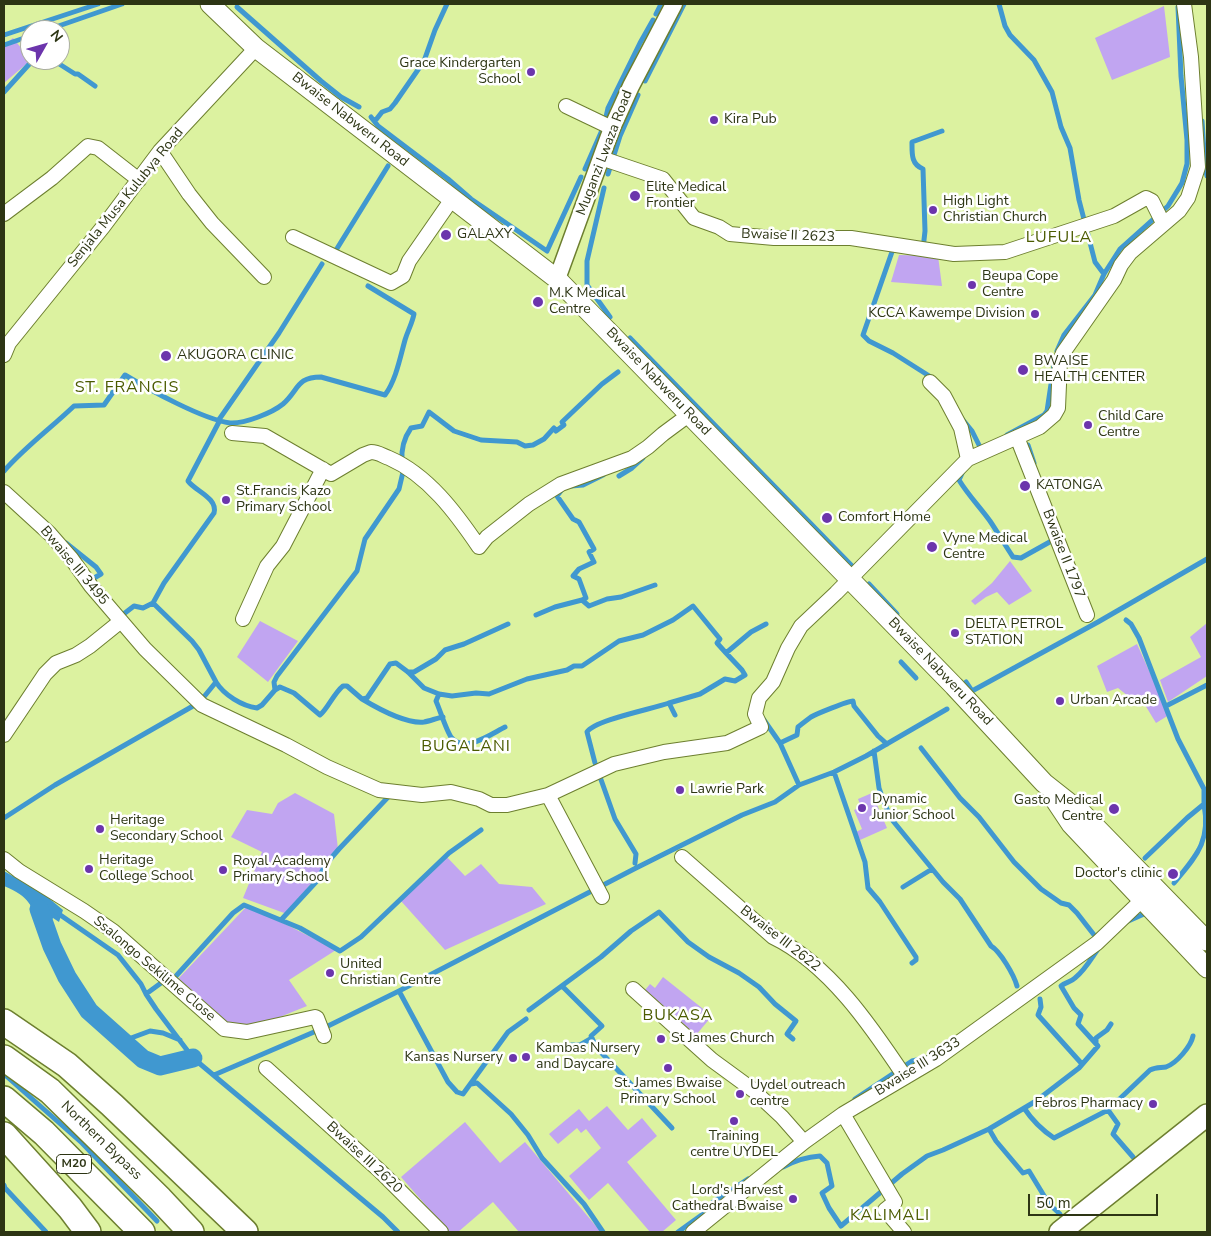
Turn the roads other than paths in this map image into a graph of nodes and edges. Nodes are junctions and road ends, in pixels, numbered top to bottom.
1 (210, 4) edge
2 (674, 4) edge
3 (1184, 4) edge
4 (256, 48) junction
5 (566, 106) dead end
6 (612, 128) junction
7 (160, 151) junction
8 (601, 158) junction
9 (138, 180) junction
10 (452, 199) junction
11 (4, 214) edge
12 (1163, 223) junction
13 (293, 237) dead end
14 (264, 277) dead end
15 (557, 279) junction
16 (4, 355) edge
17 (930, 382) dead end
18 (690, 414) junction
19 (232, 433) dead end
20 (1017, 437) junction
21 (968, 458) junction
22 (327, 472) junction
23 (4, 492) edge
24 (850, 579) junction
25 (1087, 614) dead end
26 (244, 619) dead end
27 (121, 621) junction
28 (4, 735) edge
29 (1044, 783) junction
30 (548, 795) junction
31 (682, 857) dead end
32 (4, 859) edge
33 (602, 897) dead end
34 (1142, 900) junction
35 (1207, 941) edge
36 (1207, 968) edge
37 (633, 989) dead end
38 (4, 1022) edge
39 (324, 1036) dead end
40 (4, 1058) edge
41 (266, 1068) dead end
42 (904, 1077) junction
43 (4, 1099) edge
44 (843, 1114) junction
45 (1207, 1115) edge
46 (1207, 1132) edge
47 (4, 1134) edge
48 (804, 1142) junction
49 (88, 1232) edge
50 (142, 1232) edge
51 (191, 1232) edge
52 (245, 1232) edge
53 (441, 1232) edge
54 (693, 1232) edge
55 (904, 1232) edge
56 (1060, 1232) edge
57 (1081, 1232) edge

1 - 4 main road, Bwaise Nabweru Road
2 - 6 street, Muganzi Lwaza Road
3 - 12 street
4 - 7 street, Senjala Musa Kulubya Road
4 - 10 main road, Bwaise Nabweru Road
5 - 6 street
6 - 8 street, Muganzi Lwaza Road
7 - 9 street, Senjala Musa Kulubya Road
7 - 14 street
8 - 12 street, Bwaise II 2623
8 - 15 street, Muganzi Lwaza Road
9 - 11 street
9 - 16 street, Senjala Musa Kulubya Road
10 - 13 street
10 - 15 main road, Bwaise Nabweru Road
12 - 20 street
15 - 18 main road, Bwaise Nabweru Road
17 - 21 street
18 - 22 street
18 - 24 main road, Bwaise Nabweru Road
19 - 22 street
20 - 21 street
20 - 25 street, Bwaise II 1797
21 - 24 street
22 - 26 street
23 - 27 street, Bwaise III 3495
24 - 29 main road, Bwaise Nabweru Road
24 - 30 street
27 - 28 street
27 - 30 street, Bwaise III 3495
29 - 34 main road, Bwaise Nabweru Road
29 - 35 main road, Bwaise Nabweru Road
30 - 33 street
31 - 42 street, Bwaise III 2622
32 - 39 street, Ssalongo Sekilime Close
34 - 36 main road, Bwaise Nabweru Road
34 - 42 street, Bwaise III 3633
37 - 48 street
38 - 52 highway
40 - 51 highway, Northern Bypass
41 - 53 street, Bwaise III 2620
42 - 44 street, Bwaise III 3633
43 - 50 highway, M20
44 - 48 street, Bwaise III 3633
44 - 55 street
45 - 56 main road
46 - 57 main road
47 - 49 highway
48 - 54 street, Bwaise III 3633

